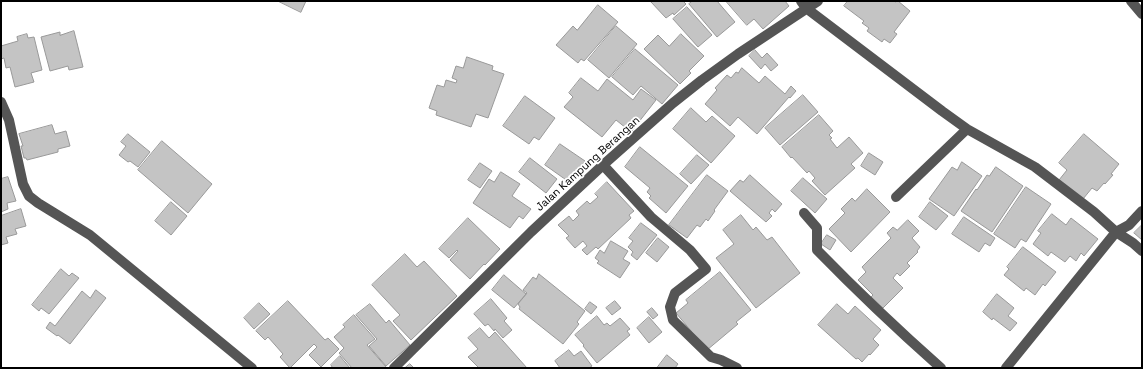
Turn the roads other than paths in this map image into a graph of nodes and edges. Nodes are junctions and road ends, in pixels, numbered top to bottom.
1 (818, 1) edge
2 (1131, 1) edge
3 (804, 4) edge
4 (1142, 14) edge
5 (1, 102) edge
6 (5, 121) edge
7 (967, 129) junction
8 (603, 165) junction
9 (896, 197) dead end
10 (1142, 211) edge
11 (804, 213) dead end
12 (1116, 232) junction
13 (1142, 251) edge
14 (252, 368) edge
15 (394, 368) edge
16 (737, 368) edge
17 (941, 368) edge
18 (1006, 368) edge

1 - 3 street, Jalan Kampung Berangan
2 - 4 street
3 - 7 street
3 - 8 street, Jalan Kampung Berangan
5 - 6 street
6 - 14 street
7 - 9 street
7 - 12 street
8 - 15 street, Jalan Kampung Berangan
8 - 16 street
10 - 12 street
11 - 17 street
12 - 13 street
12 - 18 street

